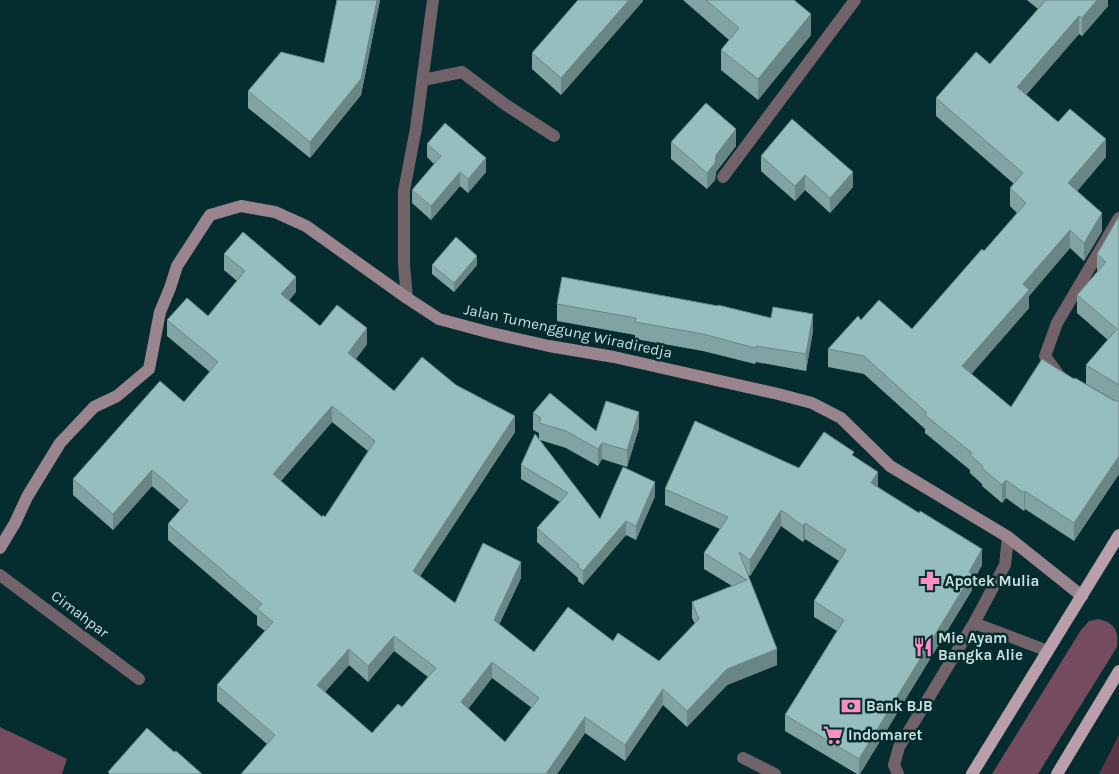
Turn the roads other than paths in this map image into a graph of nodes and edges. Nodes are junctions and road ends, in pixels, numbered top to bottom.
1 (433, 0) edge
2 (855, 0) edge
3 (423, 80) junction
4 (554, 136) dead end
5 (723, 176) dead end
6 (1119, 218) edge
7 (407, 298) junction
8 (1071, 384) edge
9 (1119, 535) edge
10 (1008, 537) junction
11 (0, 548) edge
12 (0, 575) edge
13 (1082, 596) junction
14 (974, 623) junction
15 (1048, 651) junction
16 (1119, 671) edge
17 (139, 679) dead end
18 (743, 758) dead end
19 (775, 774) edge
20 (898, 774) edge
21 (972, 774) edge
22 (1057, 774) edge

1 - 3 street
2 - 5 street
3 - 4 street
3 - 7 street
6 - 8 street
7 - 10 street, Jalan Tumenggung Wiradiredja
7 - 11 street, Jalan Tumenggung Wiradiredja
9 - 13 main road
10 - 13 street, Jalan Tumenggung Wiradiredja
10 - 14 street
12 - 17 street, Cimahpar
13 - 15 main road
14 - 15 street
14 - 20 street
15 - 21 main road
16 - 22 main road
18 - 19 street

